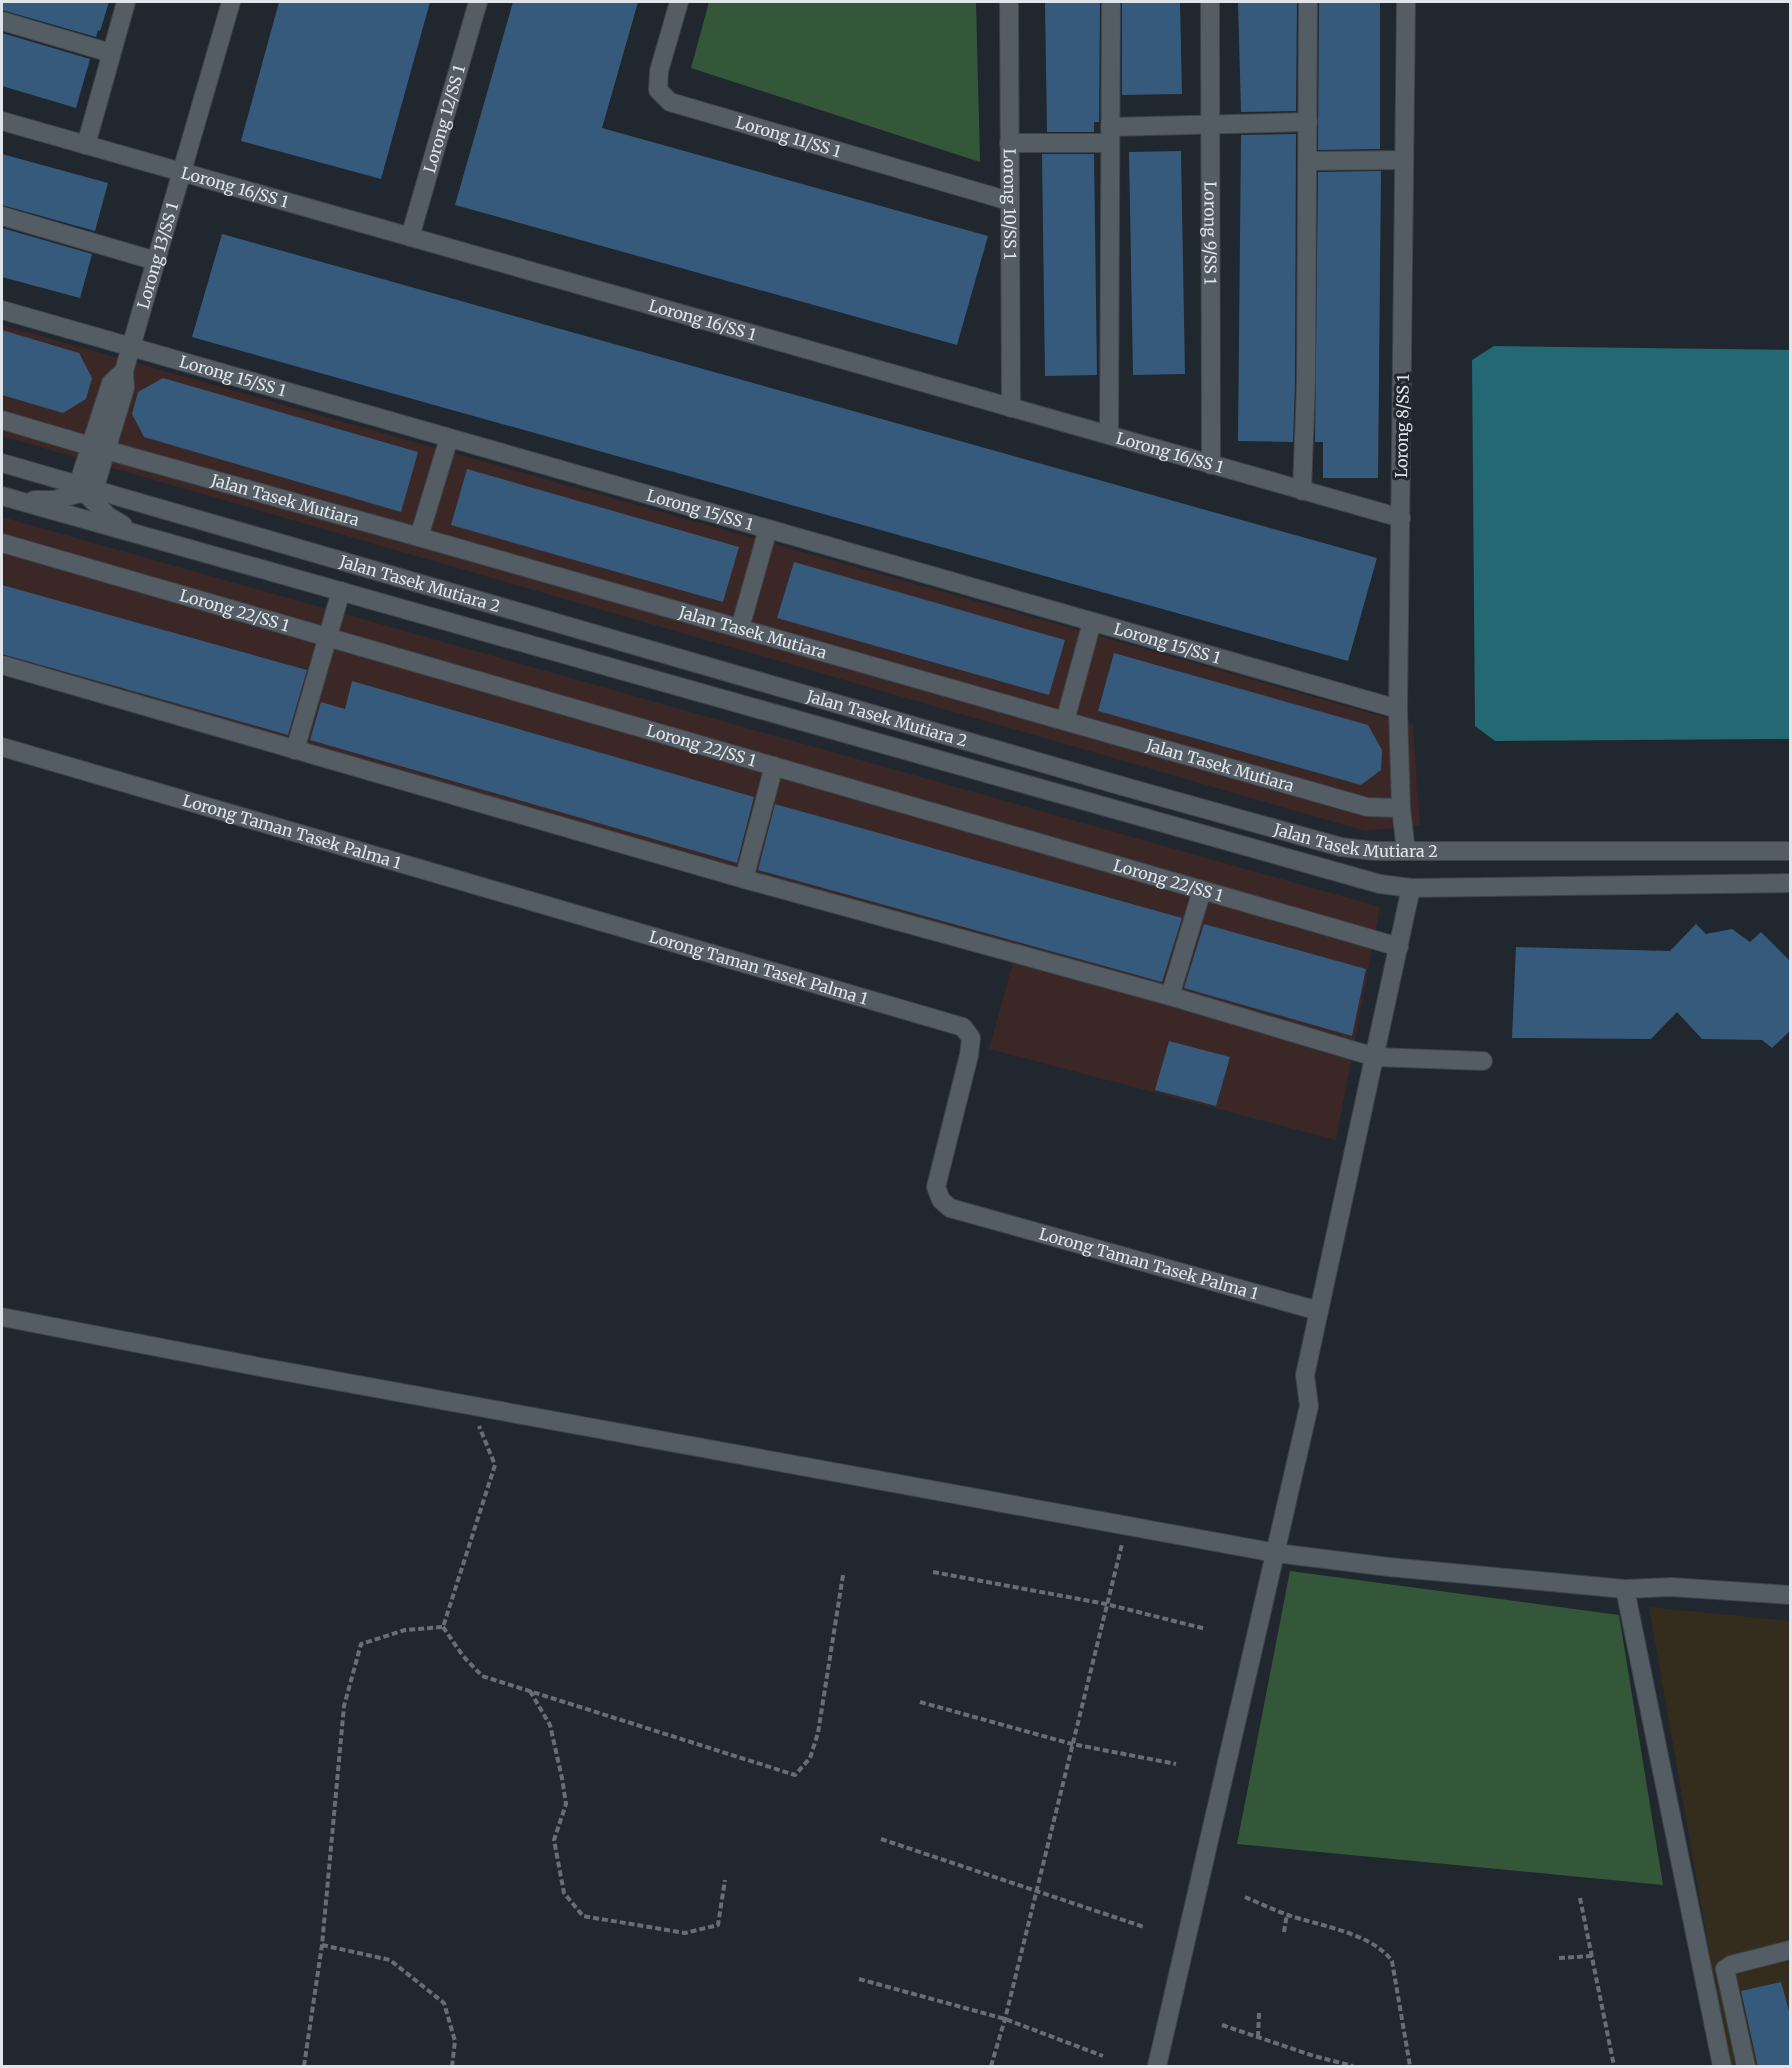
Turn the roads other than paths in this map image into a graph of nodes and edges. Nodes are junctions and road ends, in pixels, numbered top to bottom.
1 (126, 2) edge
2 (231, 2) edge
3 (478, 2) edge
4 (679, 2) edge
5 (1009, 2) edge
6 (1111, 2) edge
7 (1210, 2) edge
8 (1308, 2) edge
9 (1406, 2) edge
10 (2, 21) edge
11 (111, 53) junction
12 (2, 121) edge
13 (1308, 122) junction
14 (1210, 124) junction
15 (1110, 135) junction
16 (1009, 143) junction
17 (86, 145) junction
18 (1404, 160) junction
19 (1308, 161) junction
20 (183, 172) junction
21 (1009, 201) junction
22 (2, 216) edge
23 (410, 237) junction
24 (156, 261) junction
25 (2, 310) edge
26 (131, 347) junction
27 (1011, 408) junction
28 (2, 420) edge
29 (1109, 435) junction
30 (449, 438) junction
31 (98, 448) junction
32 (2, 463) edge
33 (1211, 465) junction
34 (85, 489) junction
35 (1302, 491) junction
36 (10, 498) edge
37 (1401, 518) junction
38 (768, 529) junction
39 (140, 535) junction
40 (419, 537) junction
41 (2, 543) edge
42 (341, 591) junction
43 (1092, 622) junction
44 (740, 628) junction
45 (328, 637) junction
46 (2, 665) edge
47 (1398, 710) junction
48 (1065, 721) junction
49 (2, 747) edge
50 (295, 750) junction
51 (774, 766) junction
52 (1401, 808) junction
53 (1786, 849) edge
54 (1406, 851) junction
55 (744, 879) junction
56 (1788, 883) edge
57 (1412, 888) junction
58 (1202, 890) junction
59 (1399, 947) junction
60 (1170, 996) junction
61 (1375, 1057) junction
62 (1483, 1061) dead end
63 (1319, 1311) junction
64 (2, 1317) edge
65 (1276, 1553) junction
66 (1625, 1589) junction
67 (1791, 1594) edge
68 (1791, 1950) edge
69 (1157, 2067) edge
70 (1722, 2067) edge
71 (1746, 2067) edge

1 - 11 street
2 - 20 street, Lorong 13/SS 1
3 - 23 street, Lorong 12/SS 1
4 - 21 street, Lorong 11/SS 1
5 - 16 street, Lorong 10/SS 1
6 - 15 street
7 - 14 street, Lorong 9/SS 1
8 - 13 street
9 - 18 street, Lorong 8/SS 1
10 - 11 street
11 - 17 street
12 - 17 street, Lorong 16/SS 1
13 - 14 street
13 - 19 street
14 - 15 street
14 - 33 street, Lorong 9/SS 1
15 - 16 street
15 - 29 street
16 - 21 street, Lorong 10/SS 1
17 - 20 street, Lorong 16/SS 1
18 - 19 street
18 - 37 street, Lorong 8/SS 1
19 - 35 street
20 - 23 street, Lorong 16/SS 1
20 - 24 street, Lorong 13/SS 1
21 - 27 street, Lorong 10/SS 1
22 - 24 street
23 - 27 street, Lorong 16/SS 1
24 - 26 street, Lorong 13/SS 1
25 - 26 street, Lorong 15/SS 1
26 - 30 street, Lorong 15/SS 1
26 - 31 street, Lorong 13/SS 1
27 - 29 street, Lorong 16/SS 1
28 - 31 street, Jalan Tasek Mutiara
29 - 33 street, Lorong 16/SS 1
30 - 38 street, Lorong 15/SS 1
30 - 40 street
31 - 34 street, Lorong 13/SS 1
31 - 40 street, Jalan Tasek Mutiara
32 - 34 street, Jalan Tasek Mutiara 2
33 - 35 street, Lorong 16/SS 1
34 - 36 street
34 - 39 street
34 - 54 street, Jalan Tasek Mutiara 2
35 - 37 street, Lorong 16/SS 1
36 - 39 street, Jalan Tasek Mutiara 2
37 - 47 street, Lorong 8/SS 1
38 - 43 street, Lorong 15/SS 1
38 - 44 street
39 - 42 street, Jalan Tasek Mutiara 2
40 - 44 street, Jalan Tasek Mutiara
41 - 45 street, Lorong 22/SS 1
42 - 45 street
42 - 57 street, Jalan Tasek Mutiara 2
43 - 47 street, Lorong 15/SS 1
43 - 48 street
44 - 48 street, Jalan Tasek Mutiara
45 - 50 street
45 - 51 street, Lorong 22/SS 1
46 - 50 street
47 - 52 street, Lorong 8/SS 1
48 - 52 street, Jalan Tasek Mutiara
49 - 63 street, Lorong Taman Tasek Palma 1
50 - 55 street
51 - 55 street
51 - 58 street, Lorong 22/SS 1
52 - 54 street, Lorong 8/SS 1
53 - 54 street, Jalan Tasek Mutiara 2
55 - 60 street
56 - 57 street, Jalan Tasek Mutiara 2
57 - 59 street
58 - 59 street, Lorong 22/SS 1
58 - 60 street
59 - 61 street
60 - 61 street
61 - 62 street
61 - 63 street
63 - 65 street
64 - 65 street
65 - 66 street
65 - 69 street
66 - 67 street
66 - 70 street
68 - 71 street

